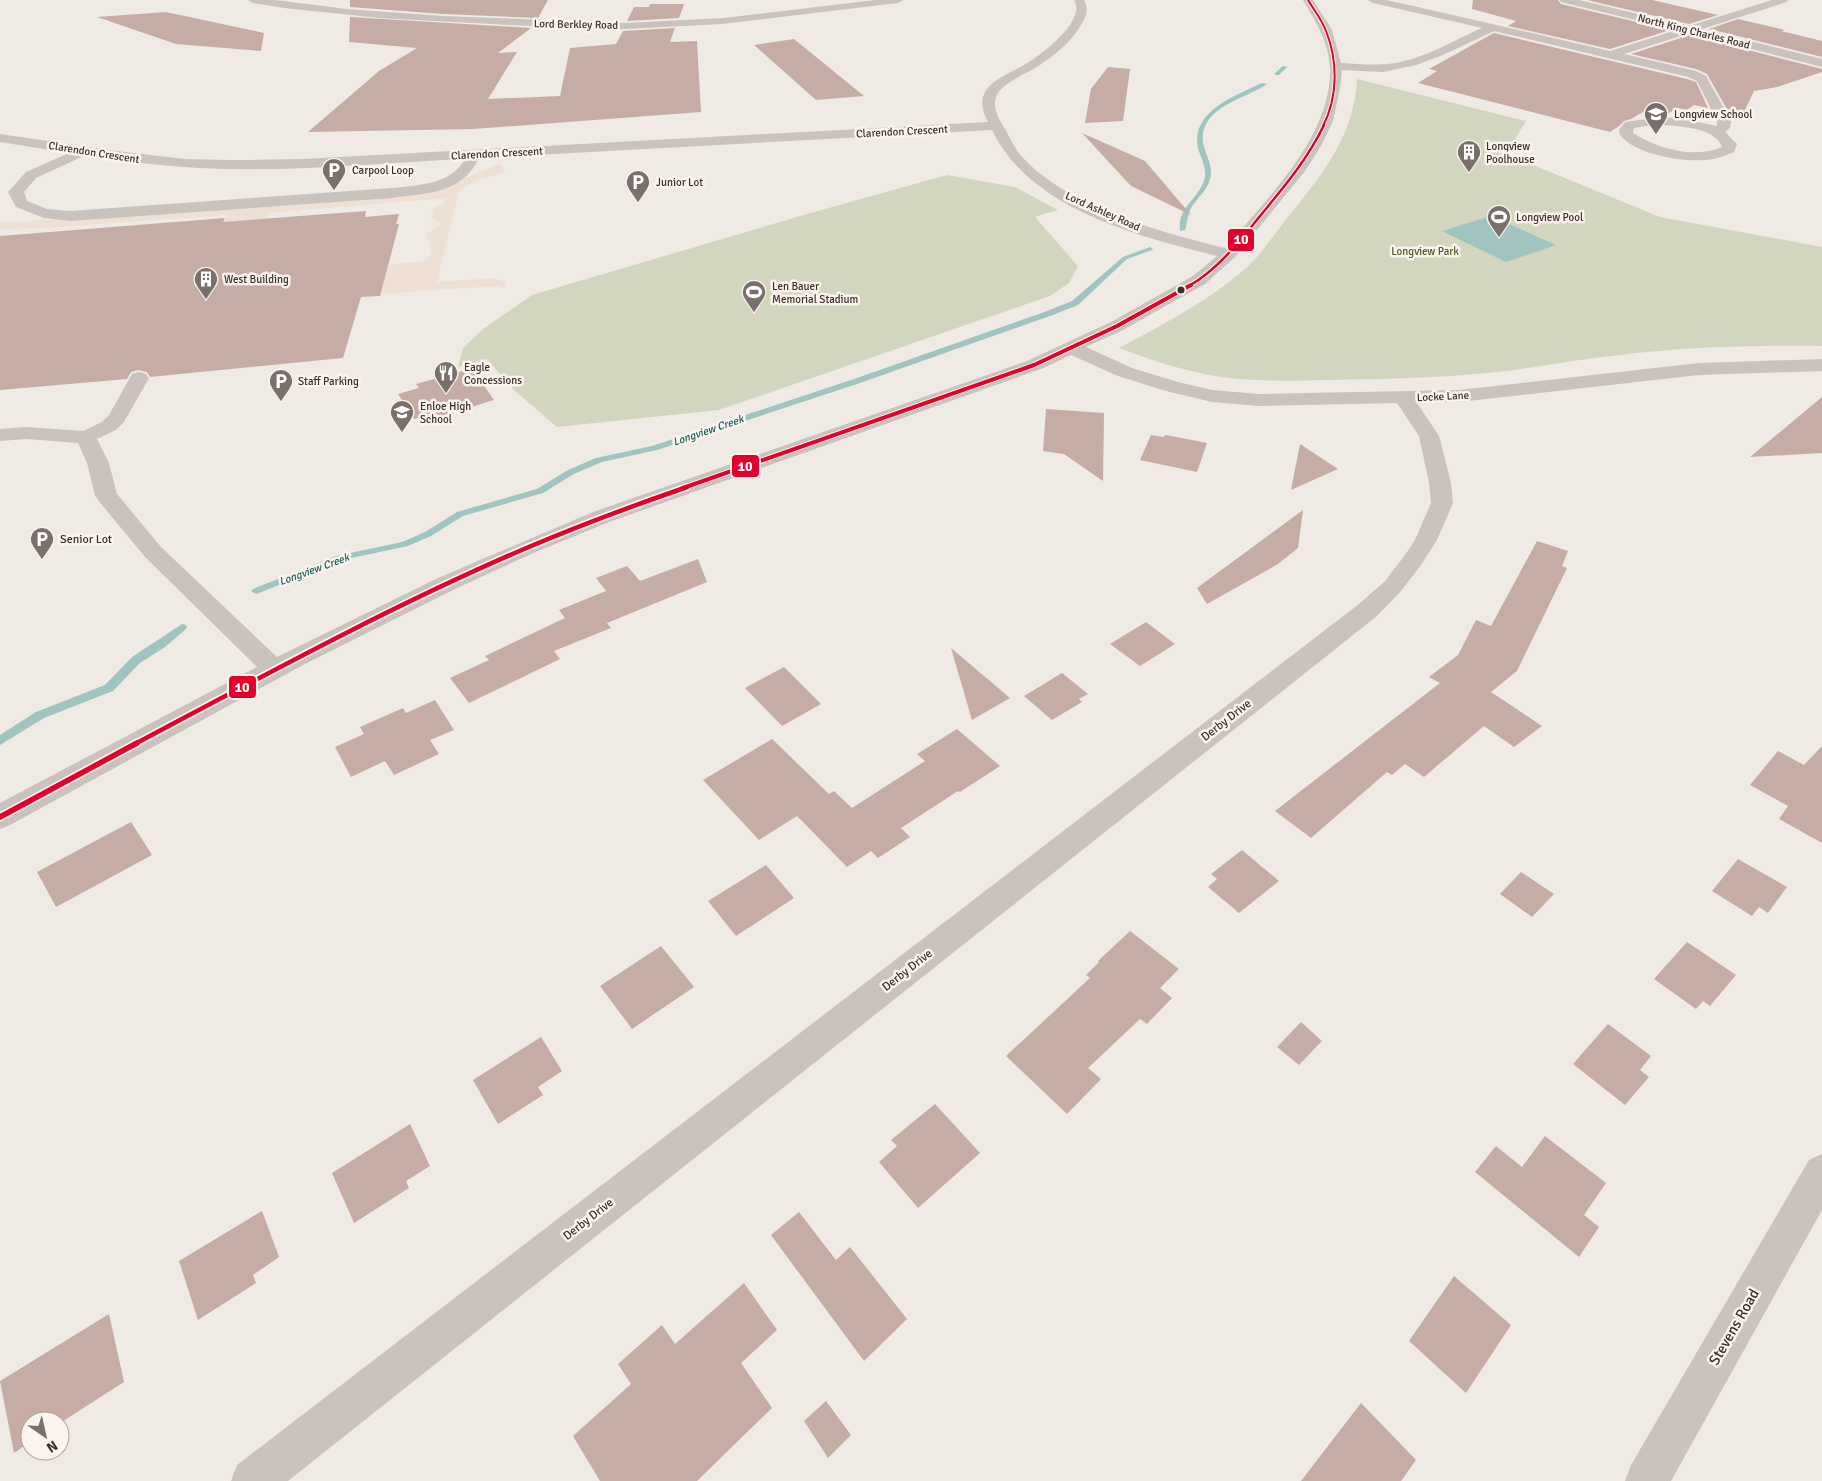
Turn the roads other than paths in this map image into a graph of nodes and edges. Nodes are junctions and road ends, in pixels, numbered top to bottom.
1 (253, 0) edge
2 (898, 0) edge
3 (1079, 0) edge
4 (1308, 0) edge
5 (1373, 0) edge
6 (1565, 0) edge
7 (1783, 0) edge
8 (1493, 27) junction
9 (1687, 29) junction
10 (1610, 55) junction
11 (1822, 63) edge
12 (1336, 66) junction
13 (996, 126) junction
14 (1716, 132) junction
15 (0, 138) edge
16 (86, 150) junction
17 (474, 154) junction
18 (1229, 254) junction
19 (1072, 348) junction
20 (1822, 365) edge
21 (139, 378) dead end
22 (1404, 398) junction
23 (0, 435) edge
24 (86, 437) junction
25 (274, 669) junction
26 (0, 817) edge
27 (1822, 1174) edge
28 (253, 1481) edge
29 (1647, 1481) edge

1 - 2 street, Lord Berkley Road
3 - 13 street, Lord Ashley Road
4 - 12 street
5 - 8 street
6 - 9 street, North King Charles Road
7 - 9 street
8 - 10 street
8 - 12 street
9 - 10 street
9 - 11 street, North King Charles Road
10 - 14 street
12 - 18 street
13 - 17 street, Clarendon Crescent
13 - 18 street, Lord Ashley Road
14 - 14 street
15 - 16 street, Clarendon Crescent
16 - 17 street, Clarendon Crescent
16 - 17 street
18 - 19 street
19 - 22 street, Locke Lane
19 - 25 street
20 - 22 street, Locke Lane
21 - 24 street
22 - 28 street, Derby Drive
23 - 24 street
24 - 25 street
25 - 26 street
27 - 29 street, Stevens Road

